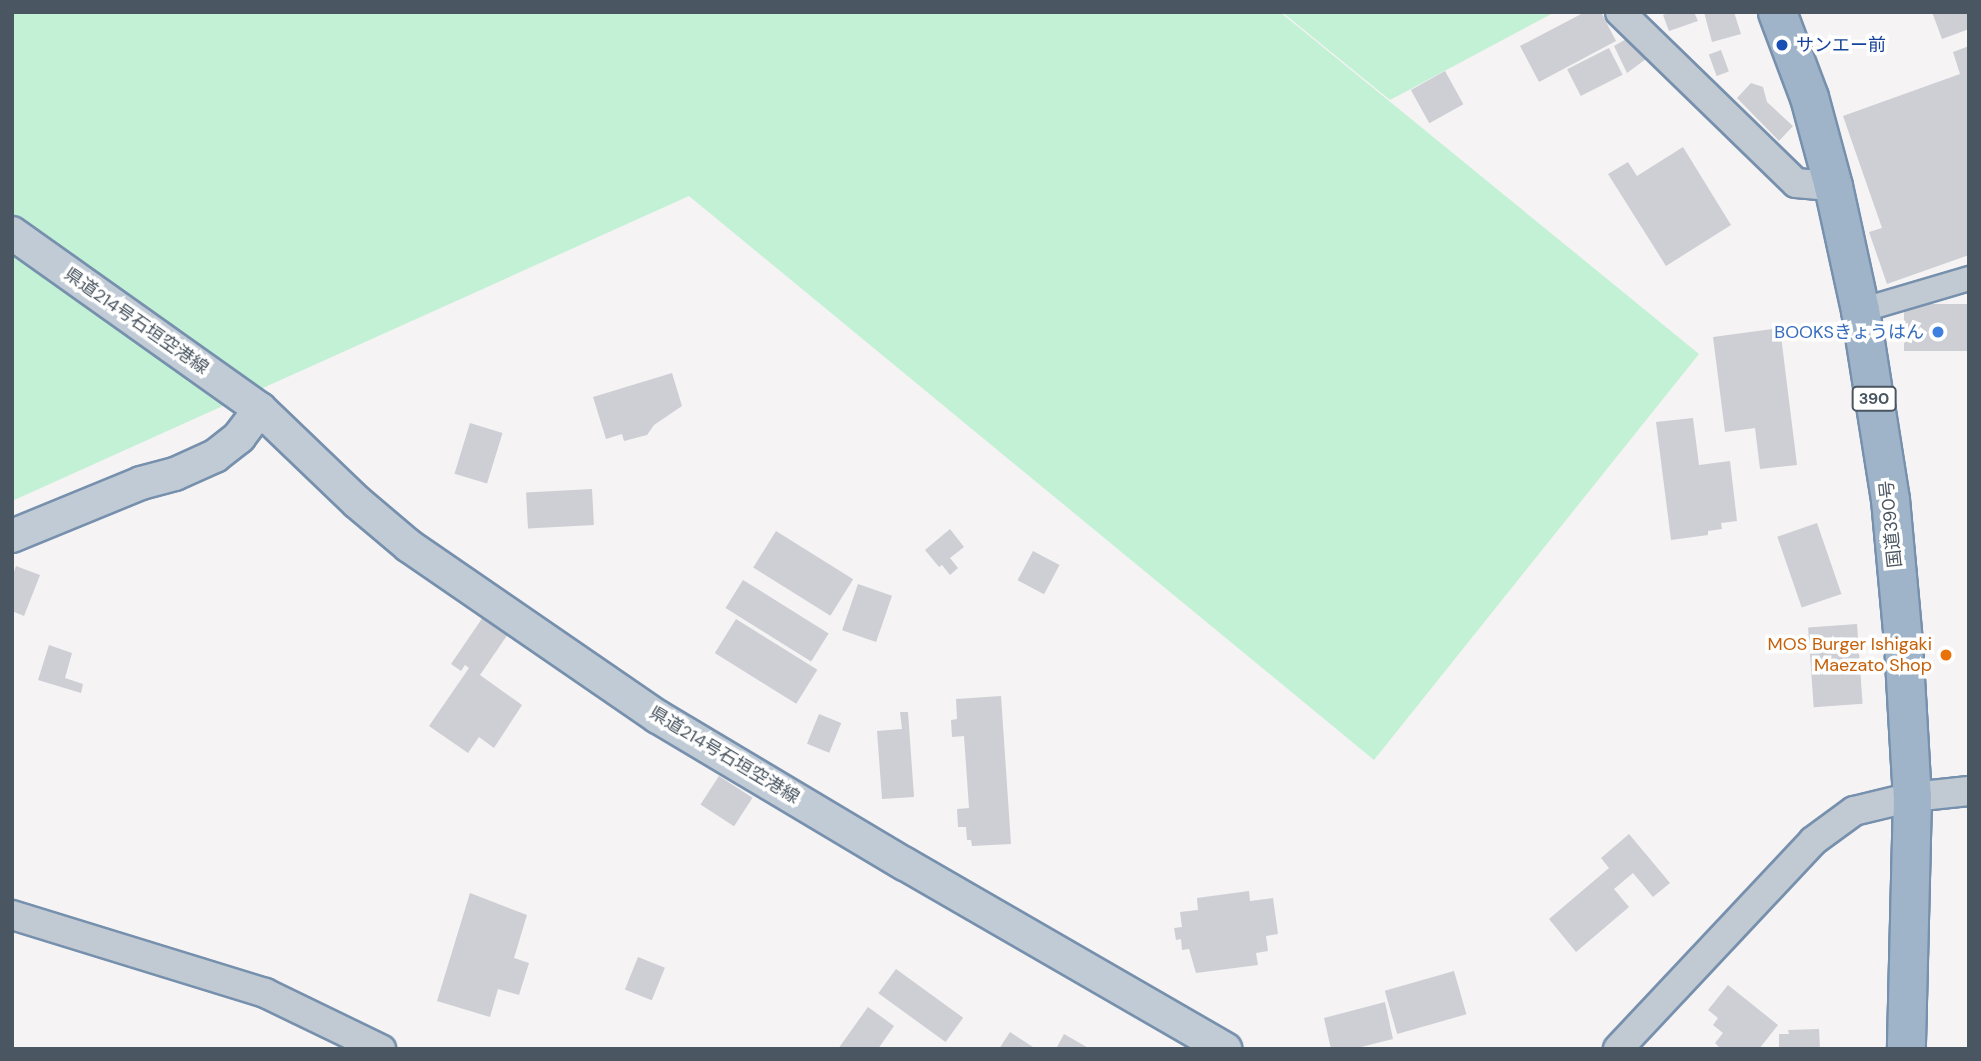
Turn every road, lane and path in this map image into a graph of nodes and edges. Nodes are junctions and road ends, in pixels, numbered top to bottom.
1 (1620, 12) edge
2 (1777, 12) edge
3 (1833, 186) junction
4 (12, 233) edge
5 (1969, 278) edge
6 (1860, 310) junction
7 (260, 409) junction
8 (12, 536) edge
9 (1969, 791) edge
10 (1912, 797) junction
11 (12, 915) edge
12 (381, 1049) edge
13 (1225, 1049) edge
14 (1618, 1049) edge
15 (1906, 1049) edge

1 - 3 street
2 - 3 highway, 国道390号 / 390
3 - 6 highway, 国道390号 / 390
4 - 7 main road, 県道214号石垣空港線
5 - 6 street
6 - 10 highway, 国道390号 / 390
7 - 8 main road
7 - 13 main road, 県道214号石垣空港線
9 - 10 street
10 - 14 street
10 - 15 highway, 国道390号 / 390
11 - 12 street

